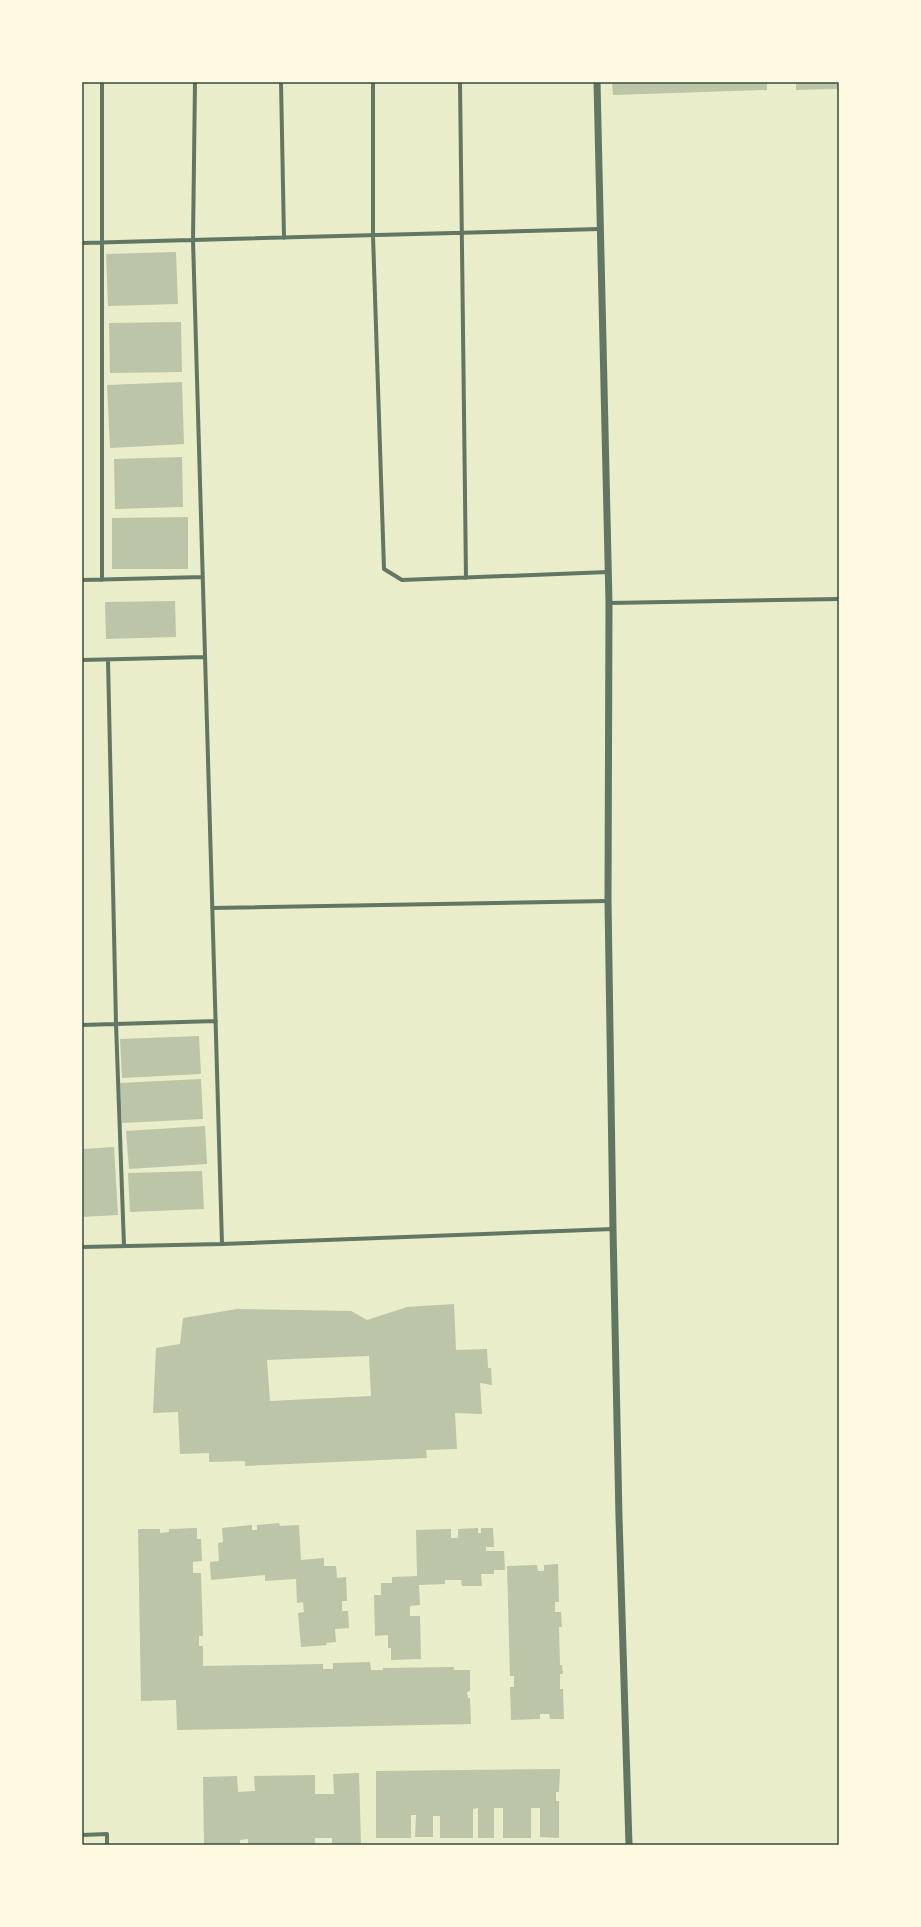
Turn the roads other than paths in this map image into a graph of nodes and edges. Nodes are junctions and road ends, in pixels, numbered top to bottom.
1 (102, 82) edge
2 (196, 82) edge
3 (281, 82) edge
4 (373, 82) edge
5 (460, 82) edge
6 (597, 82) edge
7 (600, 229) junction
8 (462, 233) junction
9 (373, 236) junction
10 (284, 238) junction
11 (193, 240) junction
12 (82, 243) edge
13 (103, 243) junction
14 (608, 572) junction
15 (203, 577) junction
16 (466, 578) junction
17 (82, 580) edge
18 (102, 580) junction
19 (839, 599) edge
20 (609, 603) junction
21 (205, 657) junction
22 (82, 660) edge
23 (108, 660) junction
24 (608, 901) junction
25 (212, 908) junction
26 (216, 1021) junction
27 (116, 1024) junction
28 (82, 1025) edge
29 (613, 1229) junction
30 (222, 1244) junction
31 (124, 1246) junction
32 (82, 1247) edge
33 (82, 1835) edge
34 (107, 1845) edge
35 (629, 1845) edge

1 - 13 street
2 - 11 street
3 - 10 street
4 - 9 street
5 - 8 street
6 - 7 street
7 - 8 street
7 - 14 street
8 - 9 street
8 - 16 street
9 - 10 street
9 - 16 street
10 - 11 street
11 - 13 street
11 - 15 street
12 - 13 street
13 - 18 street
14 - 16 street
14 - 20 street
15 - 18 street
15 - 21 street
17 - 18 street
19 - 20 street
20 - 24 street
21 - 23 street
21 - 25 street
22 - 23 street
23 - 27 street
24 - 25 street
24 - 29 street
25 - 26 street
26 - 27 street
26 - 30 street
27 - 28 street
27 - 31 street
29 - 30 street
29 - 35 street
30 - 31 street
31 - 32 street
33 - 34 street

